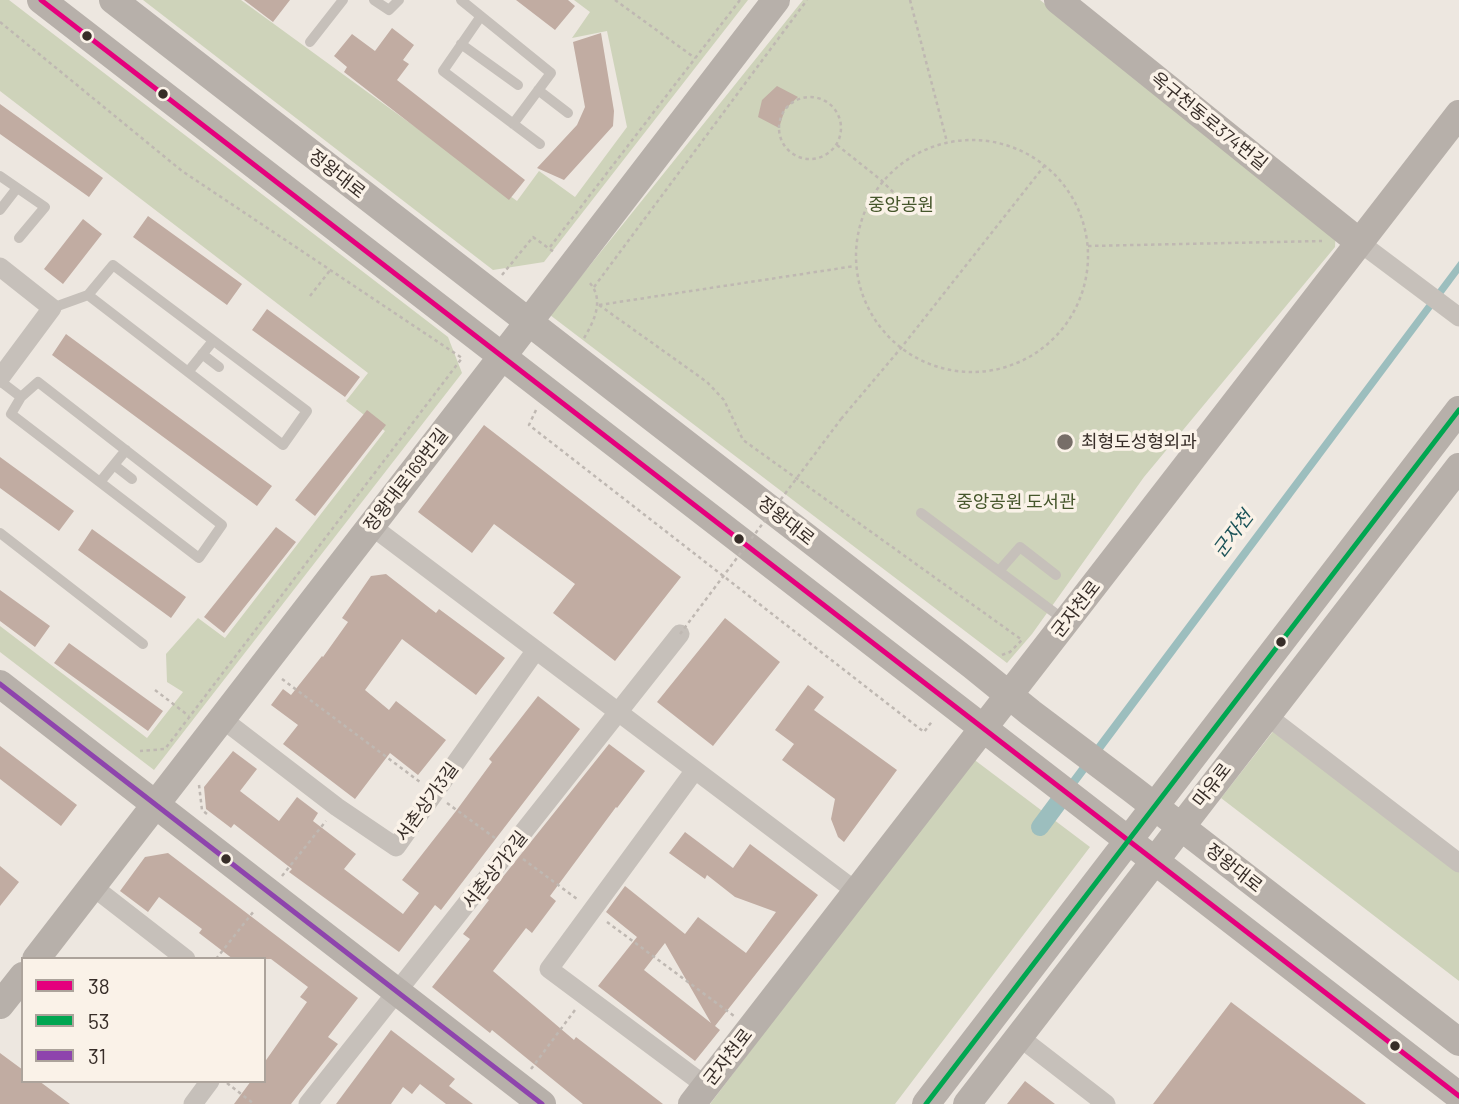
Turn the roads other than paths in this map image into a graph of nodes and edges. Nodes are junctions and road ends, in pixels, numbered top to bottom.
1 (41, 0) edge
2 (113, 0) edge
3 (342, 0) edge
4 (374, 0) edge
5 (399, 0) edge
6 (461, 0) edge
7 (776, 0) edge
8 (1058, 0) edge
9 (481, 16) junction
10 (310, 42) dead end
11 (461, 44) junction
12 (518, 85) dead end
13 (538, 90) junction
14 (568, 113) dead end
15 (1459, 114) edge
16 (513, 124) junction
17 (540, 144) dead end
18 (0, 176) edge
19 (17, 188) junction
20 (0, 210) edge
21 (19, 239) dead end
22 (1359, 242) junction
23 (0, 267) edge
24 (88, 295) junction
25 (52, 308) junction
26 (1459, 317) edge
27 (530, 323) junction
28 (213, 341) junction
29 (202, 355) junction
30 (503, 358) junction
31 (219, 367) dead end
32 (188, 372) junction
33 (0, 379) edge
34 (21, 397) junction
35 (1459, 410) edge
36 (126, 450) junction
37 (114, 465) junction
38 (1459, 467) edge
39 (132, 479) dead end
40 (100, 482) junction
41 (921, 513) dead end
42 (370, 525) junction
43 (0, 533) edge
44 (999, 571) junction
45 (1056, 575) dead end
46 (1066, 621) junction
47 (680, 634) road end
48 (143, 644) dead end
49 (536, 650) junction
50 (0, 684) edge
51 (1010, 694) junction
52 (618, 712) junction
53 (1266, 715) junction
54 (221, 718) junction
55 (994, 737) junction
56 (695, 771) junction
57 (156, 804) junction
58 (1155, 807) junction
59 (1180, 826) junction
60 (1128, 840) junction
61 (1154, 860) junction
62 (1459, 863) edge
63 (92, 886) junction
64 (857, 892) junction
65 (38, 957) edge
66 (183, 957) edge
67 (21, 979) edge
68 (398, 993) junction
69 (0, 1005) edge
70 (1018, 1037) junction
71 (1459, 1042) edge
72 (209, 1083) edge
73 (699, 1095) edge
74 (1459, 1096) edge
75 (193, 1104) edge
76 (308, 1104) edge
77 (542, 1104) edge
78 (926, 1104) edge
79 (967, 1104) edge
80 (1106, 1104) edge

1 - 30 street
2 - 27 street, 정왕대로
3 - 10 lane
4 - 5 lane
6 - 9 lane
7 - 27 street, 정왕대로169번길
8 - 22 street, 옥구천동로374번길
9 - 11 lane
9 - 13 lane
11 - 12 lane
11 - 16 lane
13 - 14 lane
13 - 16 lane
15 - 22 street, 군자천로
16 - 17 lane
18 - 19 lane
19 - 20 lane
19 - 21 lane
22 - 26 street
22 - 46 street, 군자천로
23 - 25 street
24 - 25 lane
24 - 28 lane
24 - 32 lane
25 - 33 street
27 - 30 street, 정왕대로169번길
27 - 51 street, 정왕대로
28 - 29 lane
28 - 32 lane
29 - 31 lane
29 - 32 lane
30 - 42 street, 정왕대로169번길
30 - 55 street
33 - 34 lane
34 - 36 lane
34 - 40 lane
35 - 58 street, 마유로
36 - 37 lane
36 - 40 lane
37 - 39 lane
37 - 40 lane
38 - 53 street, 마유로
41 - 44 lane
42 - 49 street
42 - 54 street, 정왕대로169번길
43 - 48 lane
44 - 45 lane
44 - 46 lane
46 - 51 street, 군자천로
47 - 52 street, 서촌상가2길
49 - 52 street
49 - 54 street, 서촌상가3길
50 - 57 street
51 - 55 street, 군자천로
51 - 58 street, 정왕대로
52 - 56 street
52 - 68 street, 서촌상가2길
53 - 59 street, 마유로
53 - 62 street
54 - 57 street, 정왕대로169번길
55 - 60 street
55 - 64 street, 군자천로
56 - 64 street
56 - 73 street
57 - 63 street, 정왕대로169번길
57 - 68 street
58 - 59 street, 정왕대로
58 - 60 street, 마유로
59 - 61 street, 마유로
59 - 71 street, 정왕대로
60 - 61 street
60 - 78 street, 마유로
61 - 70 street, 마유로
61 - 74 street
63 - 65 street, 정왕대로169번길
63 - 66 street
64 - 73 street, 군자천로
67 - 69 street
68 - 76 street, 서촌상가2길
68 - 77 street
70 - 79 street, 마유로
70 - 80 street
72 - 75 street

